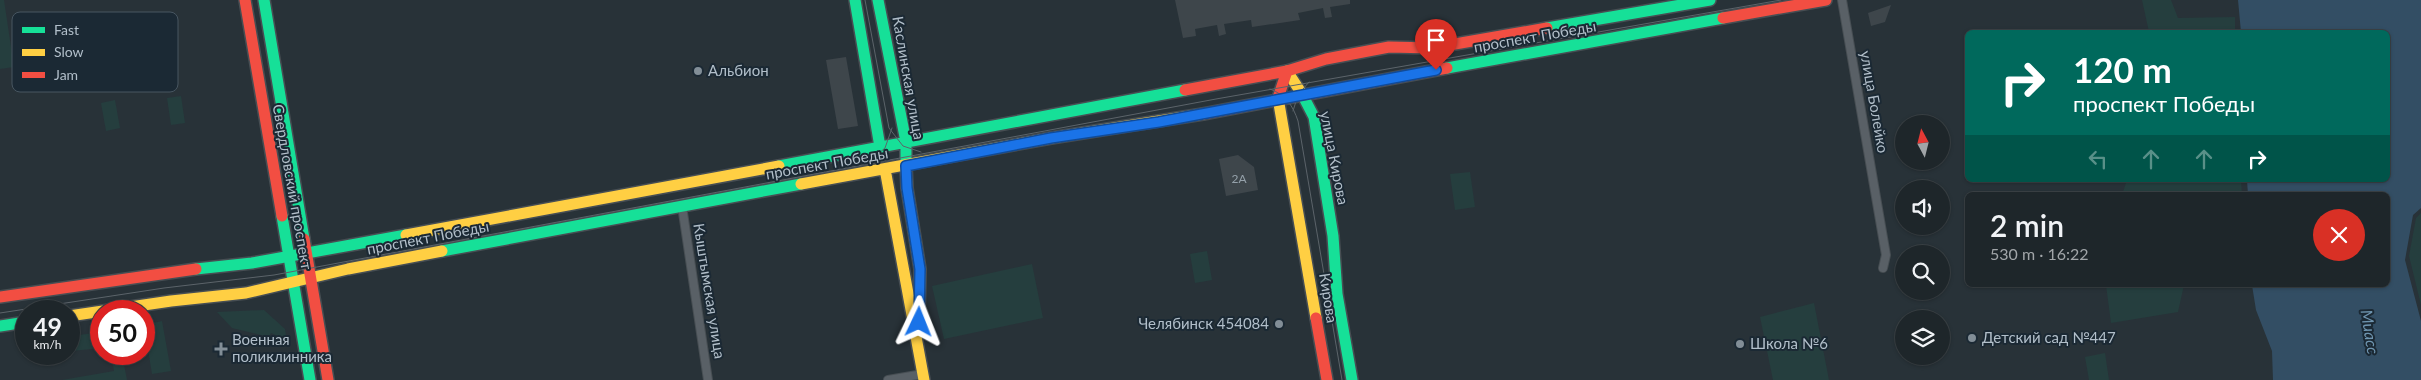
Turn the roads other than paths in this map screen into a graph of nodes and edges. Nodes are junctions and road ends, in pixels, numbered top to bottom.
1 (244, 0) edge
2 (264, 0) edge
3 (855, 0) edge
4 (878, 0) edge
5 (1710, 0) edge
6 (1826, 0) edge
7 (1842, 0) edge
8 (1287, 70) junction
9 (1302, 94) junction
10 (1278, 98) junction
11 (906, 142) junction
12 (880, 147) junction
13 (906, 166) junction
14 (885, 169) junction
15 (682, 206) junction
16 (307, 253) junction
17 (289, 256) junction
18 (1883, 268) dead end
19 (311, 277) junction
20 (294, 281) junction
21 (0, 297) edge
22 (80, 314) edge
23 (15, 324) edge
24 (0, 326) edge
25 (918, 340) junction
26 (924, 377) edge
27 (310, 380) edge
28 (328, 380) edge
29 (708, 380) edge
30 (888, 380) edge
31 (1327, 380) edge
32 (1352, 380) edge

1 - 17 main road, Свердловский проспект
2 - 16 main road, Свердловский проспект
3 - 12 main road, Каслинская улица
4 - 11 main road, Каслинская улица
5 - 8 main road, проспект Победы
6 - 9 main road, проспект Победы
7 - 18 street, улица Болейко
8 - 9 main road, улица Кирова
8 - 10 main road
8 - 11 main road, проспект Победы
9 - 10 main road, проспект Победы
9 - 32 main road, улица Кирова
10 - 13 main road, проспект Победы
10 - 31 main road, Кирова
11 - 12 main road, проспект Победы
11 - 13 main road, Каслинская улица
12 - 14 main road, Каслинская улица
12 - 16 main road, проспект Победы
13 - 14 main road, проспект Победы
13 - 25 main road, Каслинская улица
14 - 15 main road, проспект Победы
14 - 25 main road, Каслинская улица
15 - 19 main road, проспект Победы
15 - 29 street, Кыштымская улица
16 - 17 main road, проспект Победы
16 - 19 main road, Свердловский проспект
17 - 20 main road, Свердловский проспект
17 - 21 main road, проспект Победы
19 - 20 main road, проспект Победы
19 - 28 main road, Свердловский проспект
20 - 22 main road, проспект Победы
20 - 27 main road, Свердловский проспект
23 - 24 main road
25 - 26 main road, Каслинская улица
26 - 30 street

